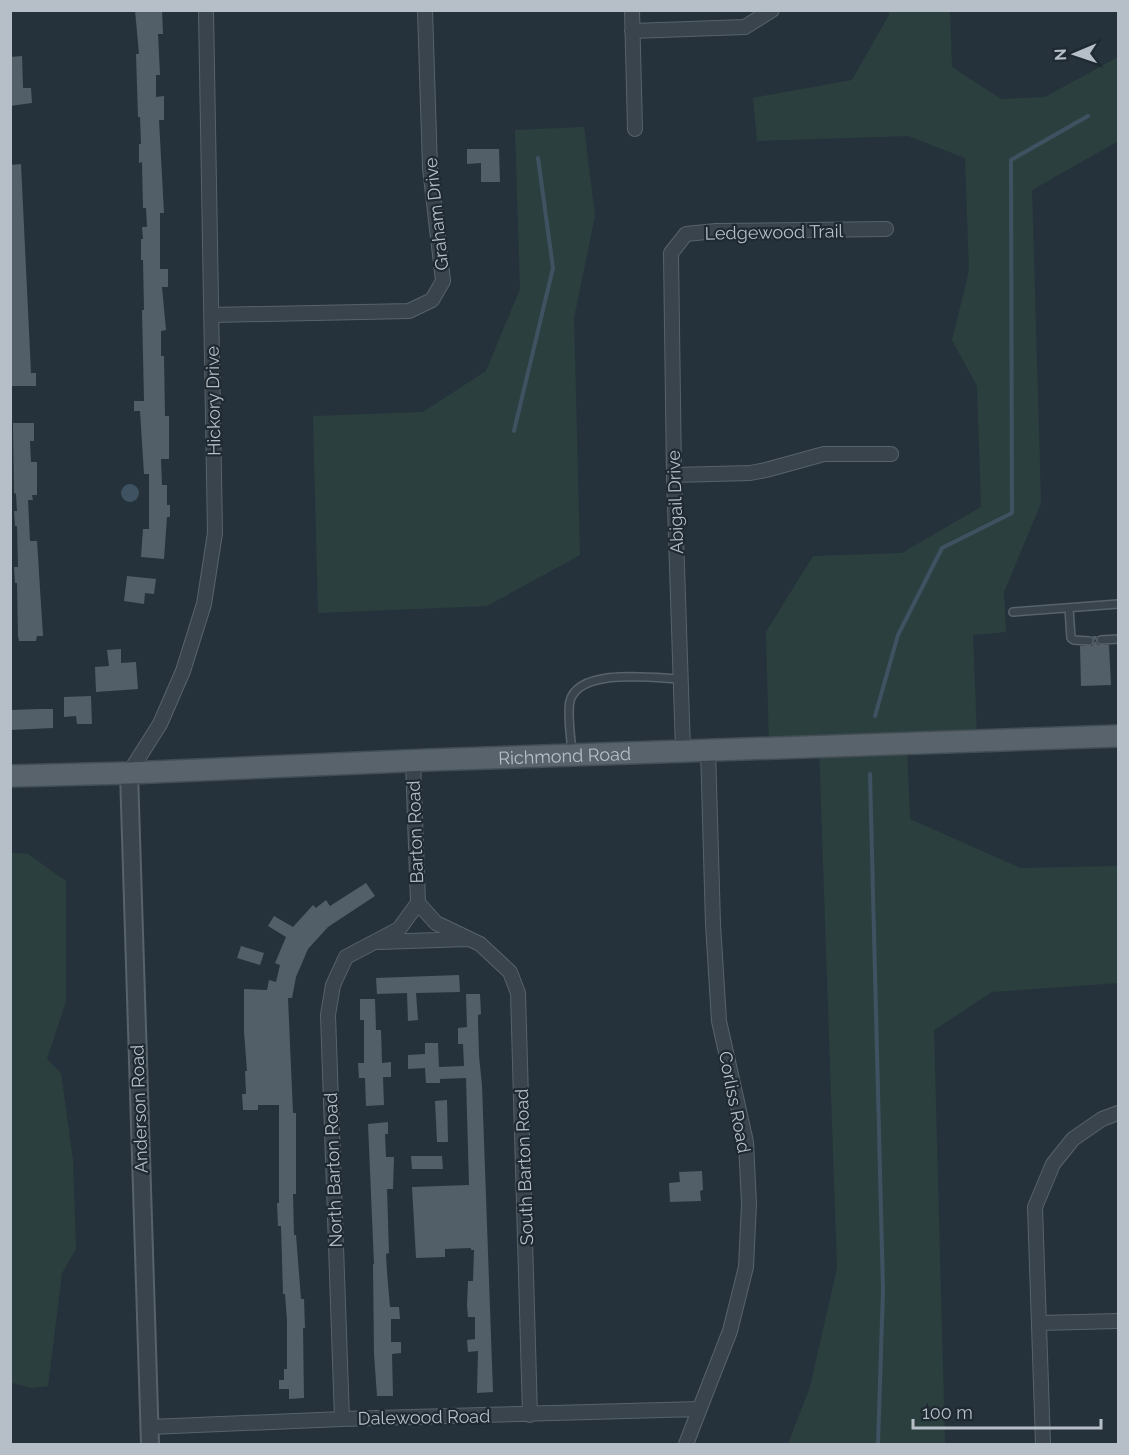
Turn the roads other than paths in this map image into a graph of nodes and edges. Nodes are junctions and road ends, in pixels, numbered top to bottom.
1 (206, 10) edge
2 (425, 10) edge
3 (632, 10) edge
4 (772, 10) edge
5 (632, 31) junction
6 (635, 129) dead end
7 (886, 230) dead end
8 (670, 253) joint
9 (212, 315) junction
10 (891, 454) dead end
11 (674, 475) junction
12 (1119, 604) edge
13 (1069, 608) junction
14 (1013, 612) dead end
15 (1119, 639) edge
16 (1101, 640) dead end
17 (1089, 641) dead end
18 (681, 679) junction
19 (1119, 735) edge
20 (708, 749) junction
21 (683, 750) junction
22 (572, 755) junction
23 (413, 761) junction
24 (129, 773) junction
25 (10, 776) edge
26 (418, 903) junction
27 (470, 939) junction
28 (375, 942) junction
29 (1119, 1113) edge
30 (1119, 1321) edge
31 (1040, 1323) junction
32 (699, 1409) junction
33 (531, 1415) junction
34 (342, 1419) junction
35 (150, 1427) junction
36 (150, 1444) edge
37 (686, 1444) edge
38 (1043, 1444) edge

1 - 9 street, Hickory Drive
2 - 9 street, Graham Drive
3 - 5 street
4 - 5 street
5 - 6 street
7 - 8 street, Ledgewood Trail
8 - 11 street, Abigail Drive
9 - 24 street, Hickory Drive
10 - 11 street
11 - 18 street, Abigail Drive
12 - 13 lane
13 - 14 lane
13 - 17 lane
15 - 16 lane
18 - 21 street, Abigail Drive
18 - 22 lane
19 - 20 main road, Richmond Road
20 - 21 main road, Richmond Road
20 - 32 street, Corliss Road
21 - 22 main road, Richmond Road
22 - 23 main road, Richmond Road
23 - 24 main road, Richmond Road
23 - 26 street, Barton Road
24 - 25 main road, Richmond Road
24 - 35 street, Anderson Road
26 - 27 street, South Barton Road
26 - 28 street, North Barton Road
27 - 28 street, North Barton Road
27 - 33 street, South Barton Road
28 - 34 street, North Barton Road
29 - 31 street
30 - 31 street
31 - 38 street
32 - 33 street, Dalewood Road
32 - 37 street, Corliss Road
33 - 34 street, Dalewood Road
34 - 35 street, Dalewood Road
35 - 36 street, Anderson Road

